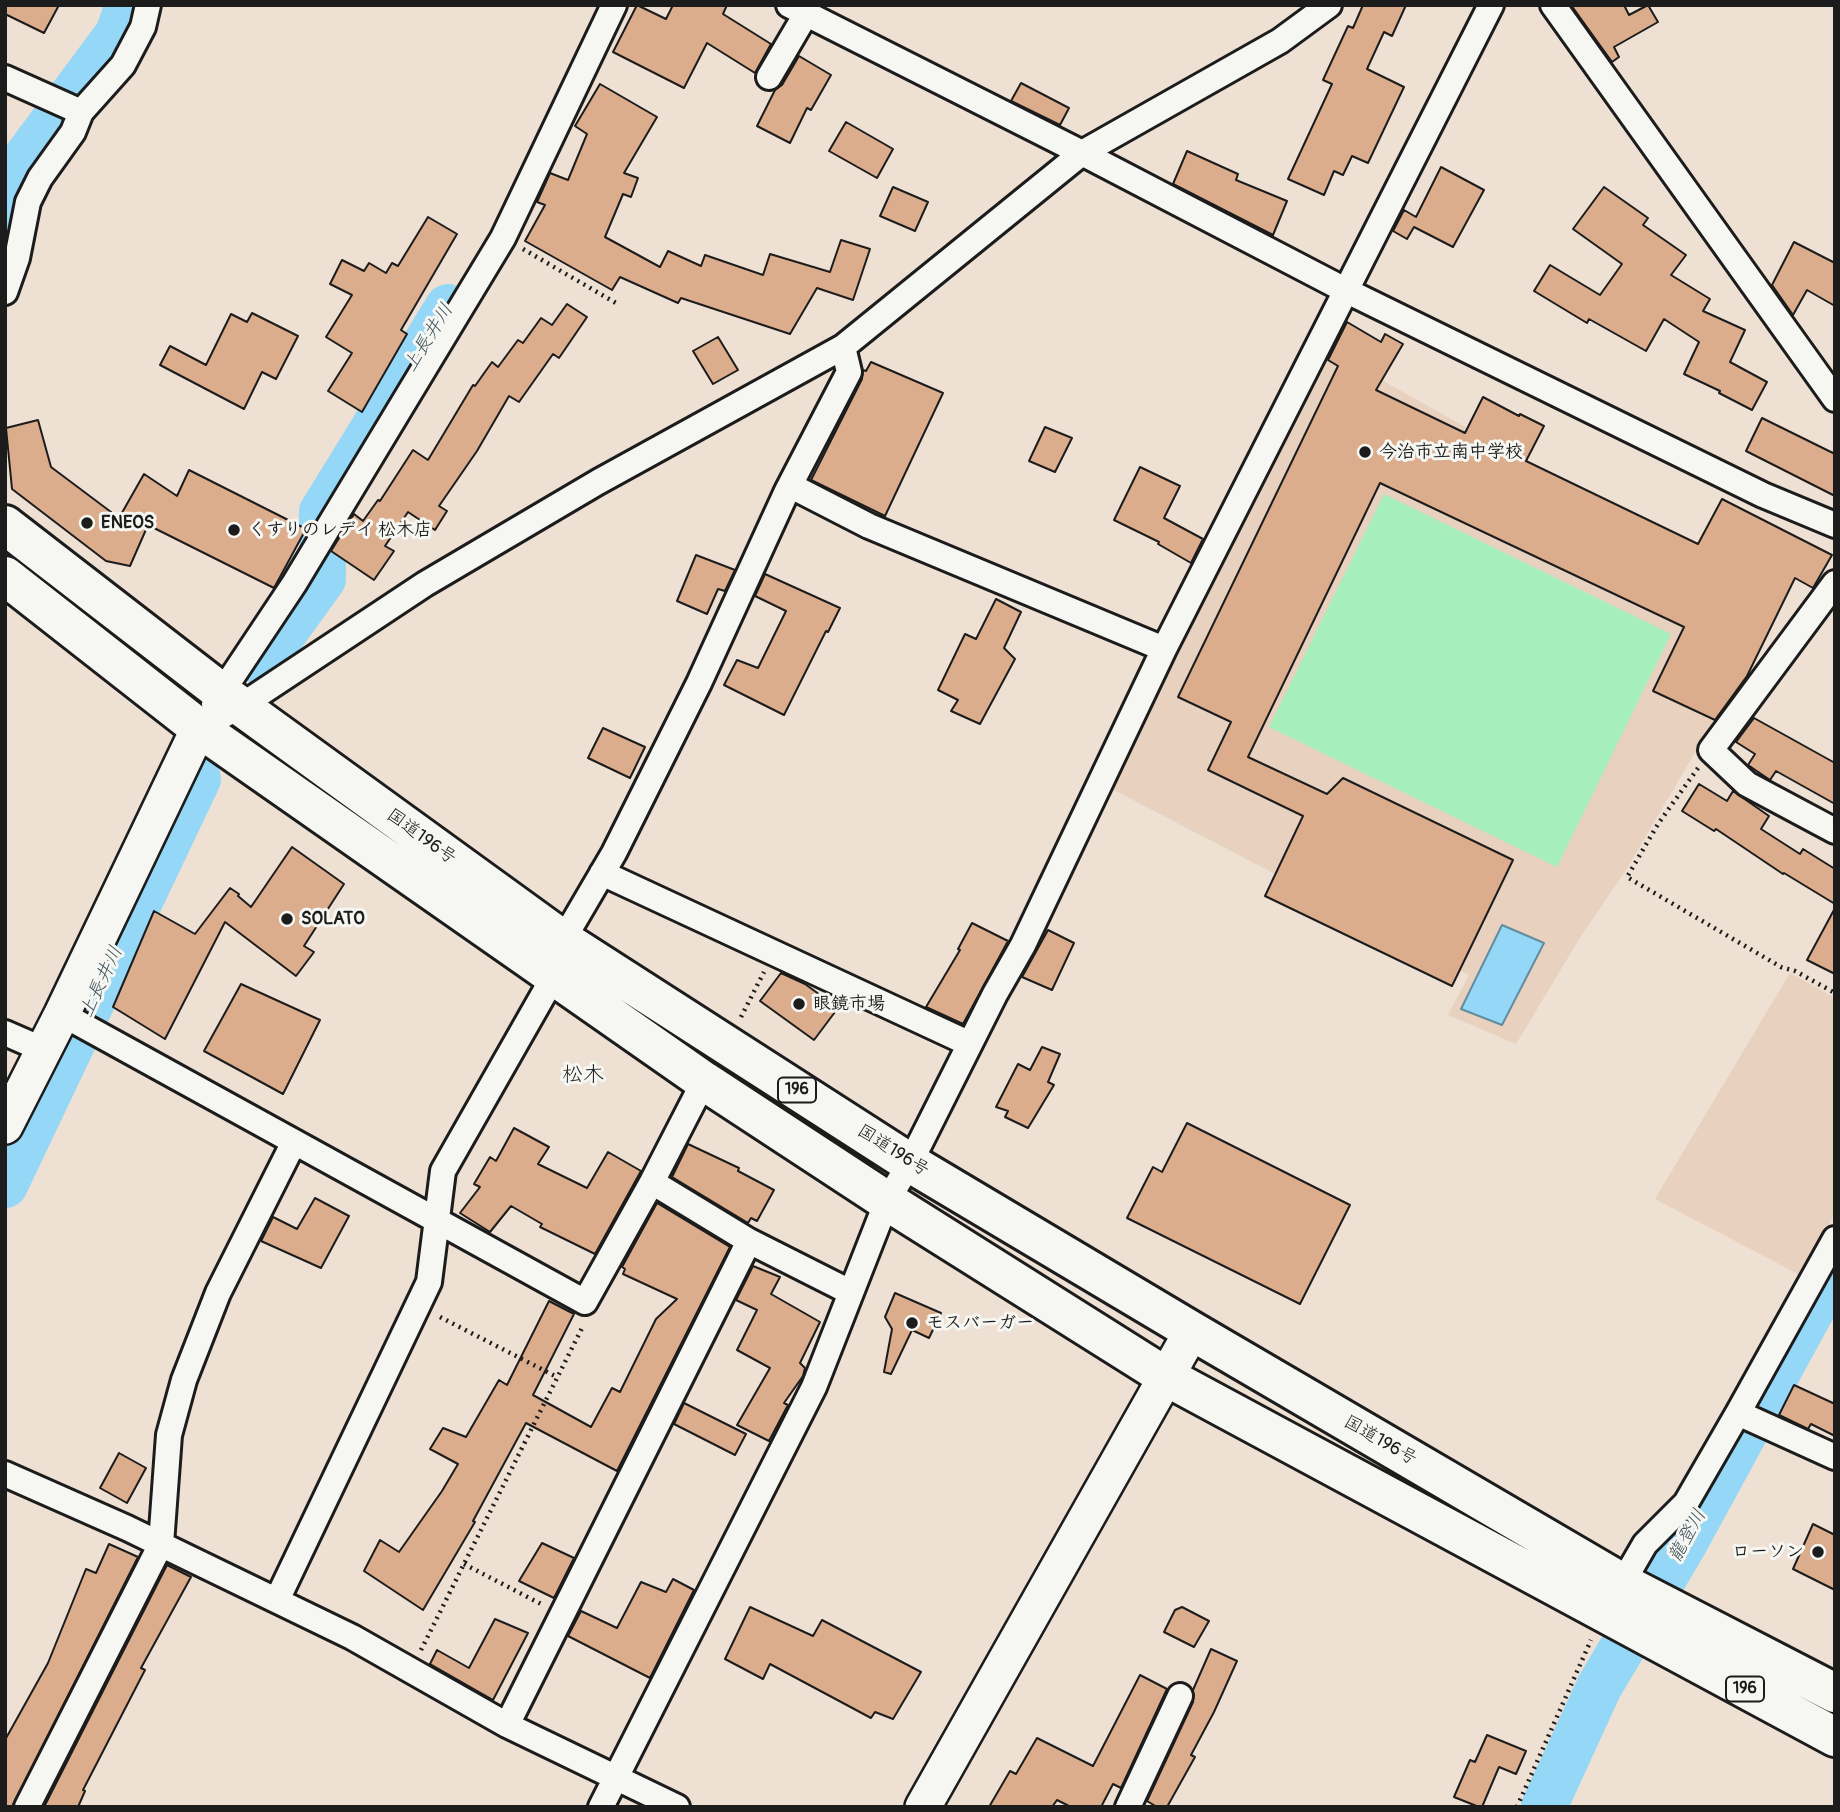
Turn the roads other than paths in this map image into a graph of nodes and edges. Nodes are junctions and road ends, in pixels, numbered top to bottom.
1 (148, 5) edge
2 (614, 5) edge
3 (1329, 5) edge
4 (1491, 5) edge
5 (1553, 5) edge
6 (797, 10) edge
7 (769, 77) dead end
8 (5, 78) edge
9 (81, 112) junction
10 (1082, 153) junction
11 (1345, 290) junction
12 (5, 292) edge
13 (843, 347) junction
14 (1835, 399) edge
15 (787, 491) junction
16 (5, 525) edge
17 (1835, 525) edge
18 (5, 576) edge
19 (1835, 583) edge
20 (1164, 649) junction
21 (231, 699) junction
22 (199, 728) junction
23 (1835, 831) edge
24 (602, 873) junction
25 (559, 958) junction
26 (62, 1014) junction
27 (5, 1033) edge
28 (970, 1044) junction
29 (44, 1051) junction
30 (704, 1081) junction
31 (5, 1126) edge
32 (294, 1142) junction
33 (910, 1163) junction
34 (652, 1182) junction
35 (887, 1201) junction
36 (436, 1221) junction
37 (1835, 1239) edge
38 (749, 1241) junction
39 (850, 1292) junction
40 (1192, 1331) junction
41 (1165, 1376) junction
42 (1738, 1413) junction
43 (1835, 1457) edge
44 (5, 1474) edge
45 (161, 1544) junction
46 (277, 1600) junction
47 (1618, 1601) junction
48 (1665, 1626) junction
49 (1835, 1693) edge
50 (1180, 1696) dead end
51 (507, 1725) junction
52 (1835, 1737) edge
53 (617, 1778) junction
54 (27, 1807) edge
55 (601, 1807) edge
56 (677, 1807) edge
57 (923, 1807) edge
58 (1128, 1807) edge

1 - 9 street
2 - 21 street
3 - 10 street
4 - 11 street
5 - 14 street
6 - 7 street
6 - 10 street
8 - 9 street
9 - 12 street
10 - 11 street
10 - 13 street
11 - 17 street
11 - 20 street
13 - 15 street
13 - 21 street
15 - 20 street
15 - 24 street
16 - 21 highway, 国道196号 / 196
18 - 22 highway, 国道196号 / 196
19 - 23 street
20 - 28 street
21 - 22 street
21 - 25 highway, 国道196号 / 196
22 - 25 highway, 国道196号 / 196
22 - 26 street
24 - 25 street
24 - 28 street
25 - 30 highway, 国道196号 / 196
25 - 33 highway, 国道196号 / 196
25 - 36 street
26 - 29 street
26 - 32 street
27 - 29 street
28 - 33 street
29 - 31 street
30 - 34 street
30 - 35 highway, 国道196号 / 196
32 - 36 street
32 - 45 street
33 - 35 street
33 - 40 highway, 国道196号 / 196
34 - 36 street
34 - 38 street
35 - 39 street
35 - 41 highway, 国道196号 / 196
36 - 46 street
37 - 42 street
38 - 39 street
38 - 51 street
39 - 53 street
40 - 41 street
40 - 47 highway, 国道196号 / 196
41 - 47 highway, 国道196号 / 196
41 - 57 street
42 - 43 street
42 - 47 street
44 - 45 street
45 - 46 street
45 - 54 street
46 - 51 street
47 - 48 highway, 国道196号 / 196
48 - 49 highway, 国道196号 / 196
48 - 52 highway, 国道196号 / 196
50 - 58 street
51 - 53 street
53 - 55 street
53 - 56 street

